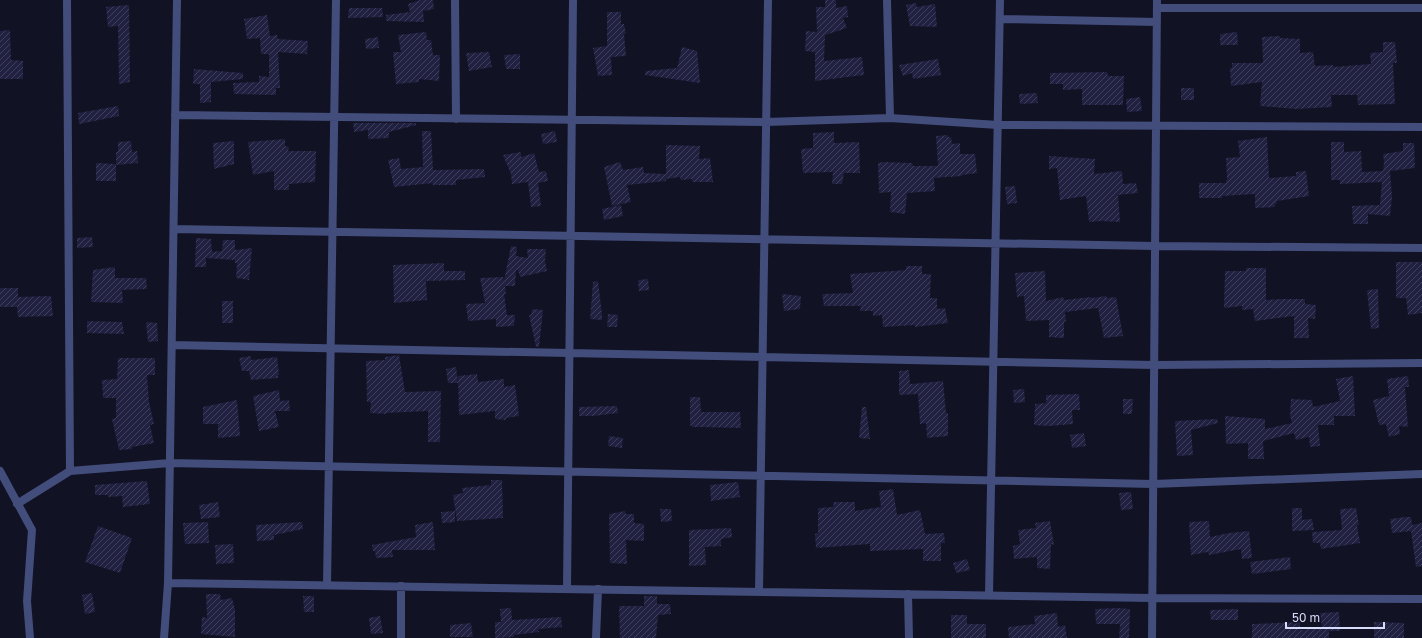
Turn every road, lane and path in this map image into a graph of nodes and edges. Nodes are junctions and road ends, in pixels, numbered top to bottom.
1 (67, 0) edge
2 (177, 0) edge
3 (336, 0) edge
4 (455, 0) edge
5 (573, 0) edge
6 (768, 0) edge
7 (887, 0) edge
8 (1000, 0) edge
9 (1157, 4) edge
10 (1422, 8) edge
11 (1000, 19) junction
12 (1157, 22) junction
13 (176, 116) junction
14 (334, 117) junction
15 (890, 118) junction
16 (456, 119) junction
17 (572, 120) junction
18 (766, 122) junction
19 (998, 125) junction
20 (1156, 126) junction
21 (1422, 127) edge
22 (174, 229) junction
23 (332, 232) junction
24 (571, 236) junction
25 (764, 239) junction
26 (995, 244) junction
27 (1155, 246) junction
28 (1422, 248) edge
29 (172, 345) junction
30 (331, 348) junction
31 (570, 353) junction
32 (762, 357) junction
33 (993, 362) junction
34 (1422, 362) edge
35 (1154, 365) junction
36 (170, 464) junction
37 (329, 467) junction
38 (70, 471) junction
39 (0, 472) edge
40 (568, 472) junction
41 (1422, 474) edge
42 (760, 476) junction
43 (991, 481) junction
44 (1153, 484) junction
45 (17, 504) junction
46 (168, 583) junction
47 (327, 585) junction
48 (401, 586) junction
49 (567, 589) junction
50 (598, 589) junction
51 (758, 592) junction
52 (908, 594) junction
53 (989, 595) junction
54 (1152, 598) junction
55 (1422, 599) edge
56 (30, 638) edge
57 (164, 638) edge
58 (401, 638) edge
59 (596, 638) edge
60 (909, 638) edge
61 (1152, 638) edge

1 - 38 street
2 - 13 street
3 - 14 street
4 - 16 street
5 - 17 street
6 - 18 street
7 - 15 street
8 - 11 street
9 - 10 street
9 - 12 street
11 - 12 street
11 - 19 street
12 - 20 street
13 - 14 street
13 - 22 street
14 - 16 street
14 - 23 street
15 - 18 street
15 - 19 street
16 - 17 street
17 - 18 street
17 - 24 street
18 - 25 street
19 - 20 street
19 - 26 street
20 - 21 street
20 - 27 street
22 - 23 street
22 - 29 street
23 - 24 street
23 - 30 street
24 - 25 street
24 - 31 street
25 - 26 street
25 - 32 street
26 - 27 street
26 - 33 street
27 - 28 street
27 - 35 street
29 - 30 street
29 - 36 street
30 - 31 street
30 - 37 street
31 - 32 street
31 - 40 street
32 - 33 street
32 - 42 street
33 - 35 street
33 - 43 street
34 - 35 street
35 - 44 street
36 - 37 street
36 - 38 street
36 - 46 street
37 - 40 street
37 - 47 street
38 - 45 street
39 - 45 street
40 - 42 street
40 - 49 street
41 - 44 street
42 - 43 street
42 - 51 street
43 - 44 street
43 - 53 street
44 - 54 street
45 - 56 street
46 - 47 street
46 - 57 street
47 - 48 street
48 - 49 street
48 - 58 street
49 - 50 street
50 - 51 street
50 - 59 street
51 - 52 street
52 - 53 street
52 - 60 street
53 - 54 street
54 - 55 street
54 - 61 street

